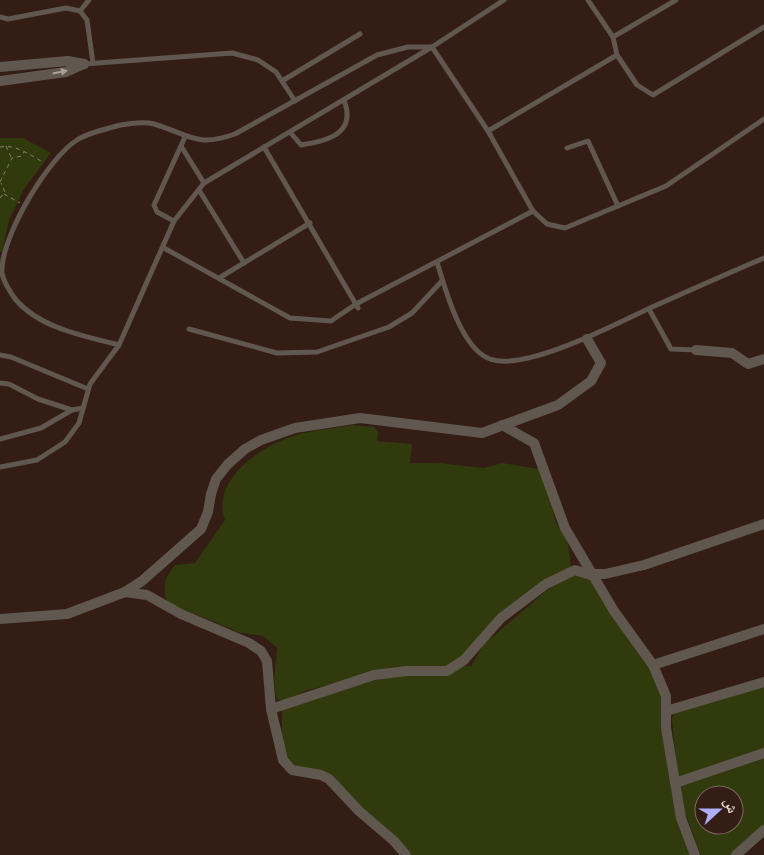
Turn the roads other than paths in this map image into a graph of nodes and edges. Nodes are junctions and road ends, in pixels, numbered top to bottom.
1 (89, 0) edge
2 (504, 0) edge
3 (588, 0) edge
4 (676, 0) edge
5 (80, 11) junction
6 (0, 17) edge
7 (764, 27) edge
8 (360, 34) dead end
9 (612, 37) junction
10 (432, 47) junction
11 (617, 55) junction
12 (89, 63) junction
13 (32, 65) junction
14 (0, 67) edge
15 (33, 76) junction
16 (282, 81) junction
17 (0, 82) edge
18 (344, 100) junction
19 (295, 101) junction
20 (764, 118) edge
21 (488, 131) junction
22 (290, 132) junction
23 (185, 137) junction
24 (181, 146) junction
25 (264, 147) junction
26 (567, 148) dead end
27 (204, 183) junction
28 (199, 190) junction
29 (618, 206) junction
30 (533, 211) junction
31 (174, 221) junction
32 (310, 223) junction
33 (164, 248) junction
34 (764, 258) edge
35 (437, 262) junction
36 (244, 263) junction
37 (219, 278) junction
38 (442, 280) junction
39 (357, 306) junction
40 (649, 309) junction
41 (189, 329) dead end
42 (587, 339) junction
43 (119, 345) junction
44 (696, 350) joint
45 (0, 355) edge
46 (764, 359) edge
47 (0, 383) edge
48 (88, 389) junction
49 (83, 408) junction
50 (72, 410) junction
51 (502, 425) junction
52 (0, 439) edge
53 (0, 467) edge
54 (764, 524) edge
55 (593, 575) junction
56 (125, 592) junction
57 (0, 619) edge
58 (764, 629) edge
59 (653, 665) junction
60 (764, 682) edge
61 (271, 709) junction
62 (666, 711) junction
63 (764, 752) edge
64 (675, 782) junction
65 (764, 830) edge
66 (406, 855) edge
67 (695, 855) edge
68 (736, 855) edge

1 - 5 lane
2 - 10 lane
3 - 9 lane
4 - 9 lane
5 - 6 lane
5 - 12 lane
7 - 11 lane
8 - 16 lane
9 - 11 lane
10 - 18 lane
10 - 19 lane
10 - 21 lane
11 - 21 lane
12 - 13 street
15 -> 12 street
12 - 16 lane
13 - 14 street
13 - 15 street
15 - 17 street
16 - 19 lane
18 - 22 lane
18 - 22 lane
19 - 23 lane
20 - 29 lane
21 - 30 lane
22 - 25 lane
23 - 24 lane
23 - 43 lane
24 - 27 lane
24 - 31 lane
25 - 27 lane
25 - 32 lane
26 - 29 lane
27 - 28 lane
28 - 31 lane
28 - 36 lane
29 - 30 lane
30 - 35 lane
31 - 33 lane
32 - 36 lane
32 - 39 lane
33 - 37 lane
33 - 43 lane
34 - 40 lane
35 - 38 lane
35 - 39 lane
36 - 37 lane
37 - 39 lane
38 - 41 lane
38 - 42 lane
40 - 42 lane
40 - 44 lane
42 - 51 street
43 - 48 lane
44 - 46 street
45 - 48 lane
47 - 50 lane
48 - 49 lane
49 - 50 lane
49 - 53 lane
50 - 52 lane
51 - 55 street
51 - 56 street
54 - 55 street
55 - 59 street
55 - 61 street
56 - 57 street
56 - 61 street
58 - 59 street
59 - 62 street
60 - 62 street
61 - 66 street
62 - 64 street
63 - 64 street
64 - 67 street
65 - 68 street

